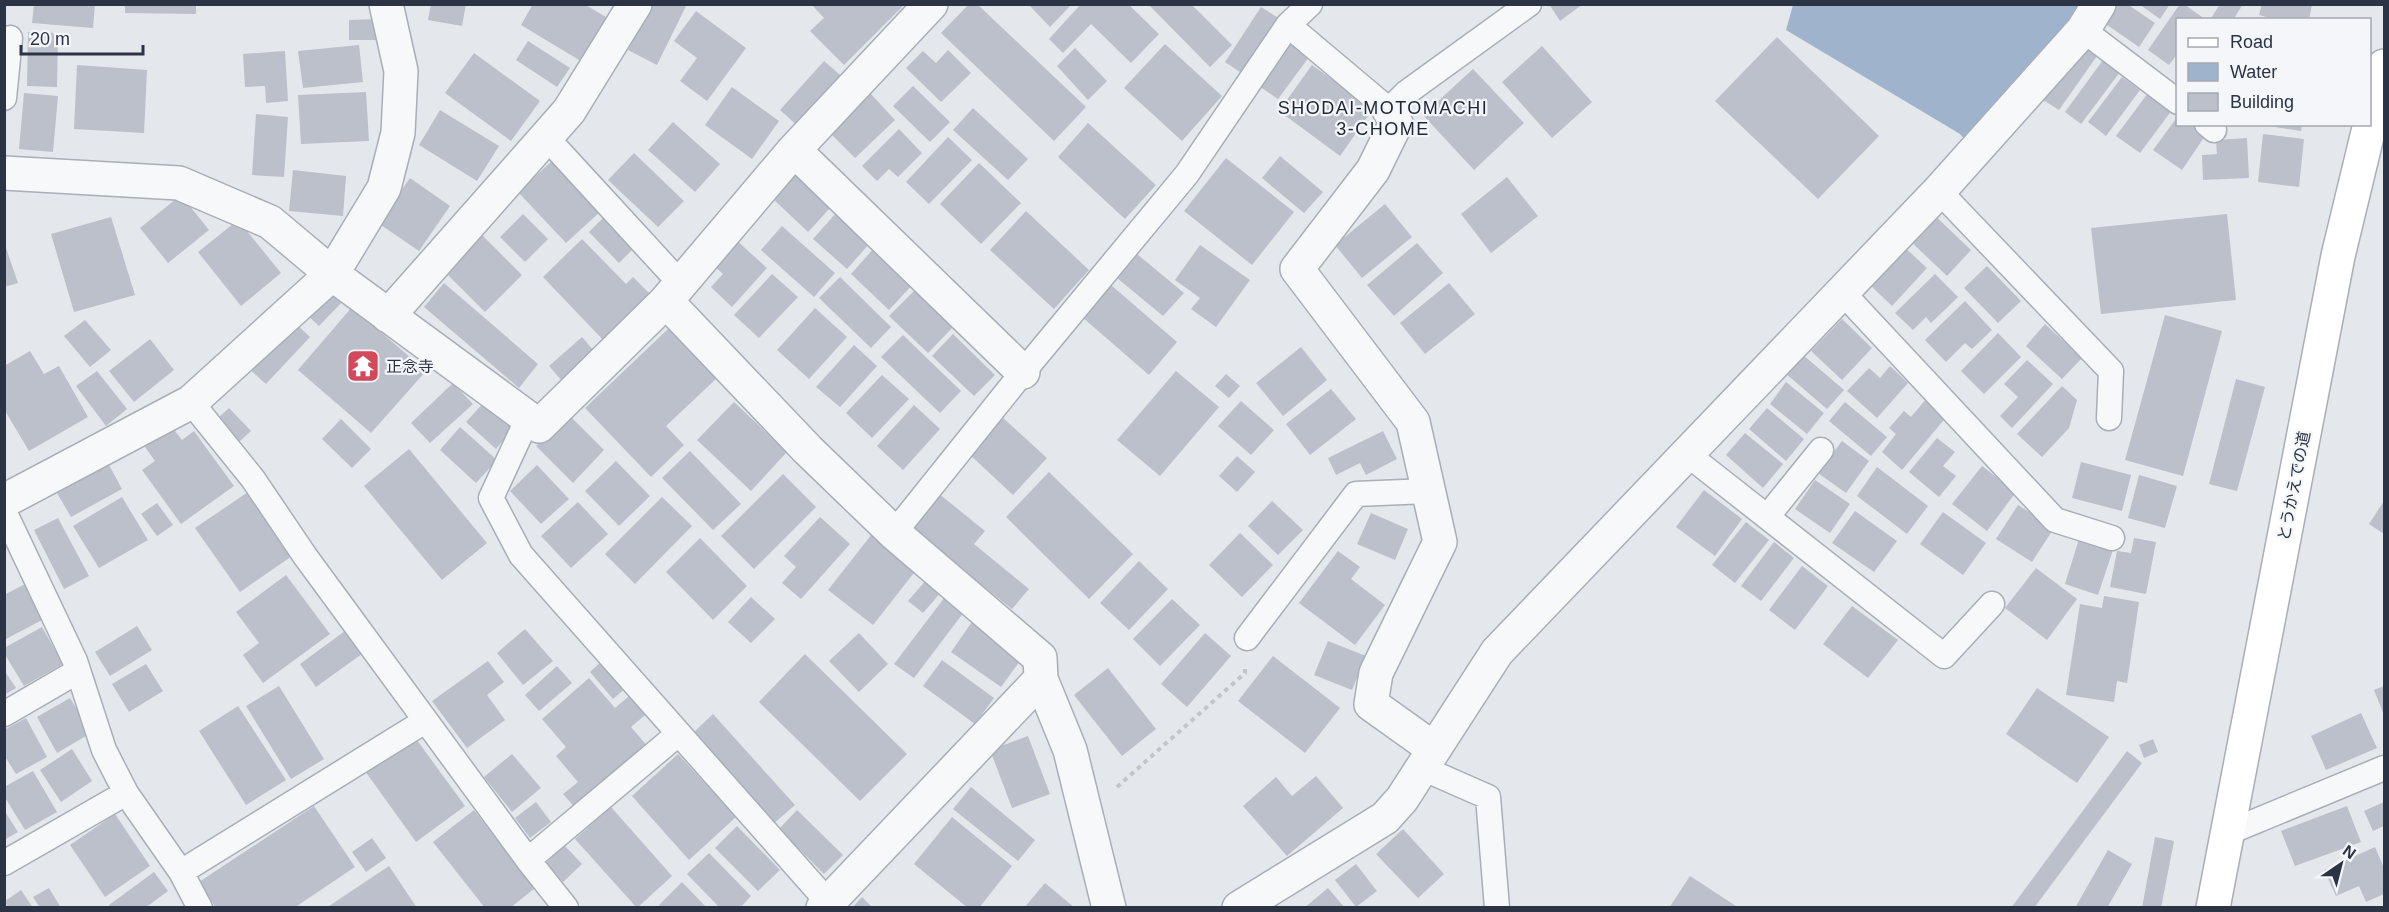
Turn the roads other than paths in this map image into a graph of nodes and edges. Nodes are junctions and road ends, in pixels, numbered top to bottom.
1 (386, 4) edge
2 (635, 4) edge
3 (931, 4) edge
4 (1310, 4) edge
5 (1529, 4) edge
6 (2091, 17) edge
7 (1288, 25) junction
8 (10, 38) dead end
9 (2385, 66) edge
10 (4, 98) edge
11 (2176, 100) edge
12 (1389, 110) junction
13 (2371, 123) edge
14 (2370, 126) edge
15 (546, 137) junction
16 (794, 150) junction
17 (4, 173) edge
18 (1939, 191) junction
19 (332, 274) junction
20 (673, 292) junction
21 (1842, 292) junction
22 (388, 316) junction
23 (1023, 372) junction
24 (191, 402) junction
25 (528, 418) junction
26 (2109, 418) dead end
27 (1821, 450) dead end
28 (1687, 454) junction
29 (1428, 491) junction
30 (4, 501) edge
31 (4, 511) edge
32 (1767, 517) junction
33 (894, 533) junction
34 (2112, 538) dead end
35 (1992, 604) dead end
36 (1247, 638) road end
37 (78, 671) junction
38 (1041, 679) junction
39 (4, 714) edge
40 (425, 721) junction
41 (678, 734) junction
42 (1428, 759) junction
43 (2385, 768) edge
44 (126, 793) junction
45 (2228, 833) junction
46 (528, 861) junction
47 (4, 863) edge
48 (181, 872) junction
49 (826, 905) edge
50 (200, 908) edge
51 (566, 908) edge
52 (1109, 908) edge
53 (1239, 908) edge
54 (1497, 908) edge
55 (2213, 908) edge

1 - 19 street
2 - 15 street
3 - 16 street
4 - 7 lane
5 - 12 lane
6 - 11 lane
6 - 18 street
7 - 12 lane
7 - 23 lane
8 - 10 lane
9 - 13 street, とうかえでの道
12 - 29 street
14 - 45 street, とうかえでの道
15 - 20 lane
15 - 22 street
16 - 20 street
16 - 23 street
17 - 19 street
18 - 21 street
18 - 26 lane
19 - 22 street
19 - 24 street
20 - 25 street
20 - 33 street
21 - 28 street
21 - 34 lane
22 - 25 street
23 - 33 lane
24 - 30 street
24 - 40 lane
25 - 41 lane
27 - 32 lane
28 - 32 lane
28 - 42 street
29 - 36 lane
29 - 42 street
31 - 37 lane
32 - 35 lane
33 - 38 street
37 - 39 lane
37 - 44 lane
38 - 49 street
38 - 52 street
40 - 46 lane
40 - 48 lane
41 - 46 lane
41 - 49 lane
42 - 53 street
42 - 54 lane
43 - 45 lane
44 - 47 lane
44 - 48 lane
45 - 55 street, とうかえでの道
46 - 51 lane
48 - 50 lane

